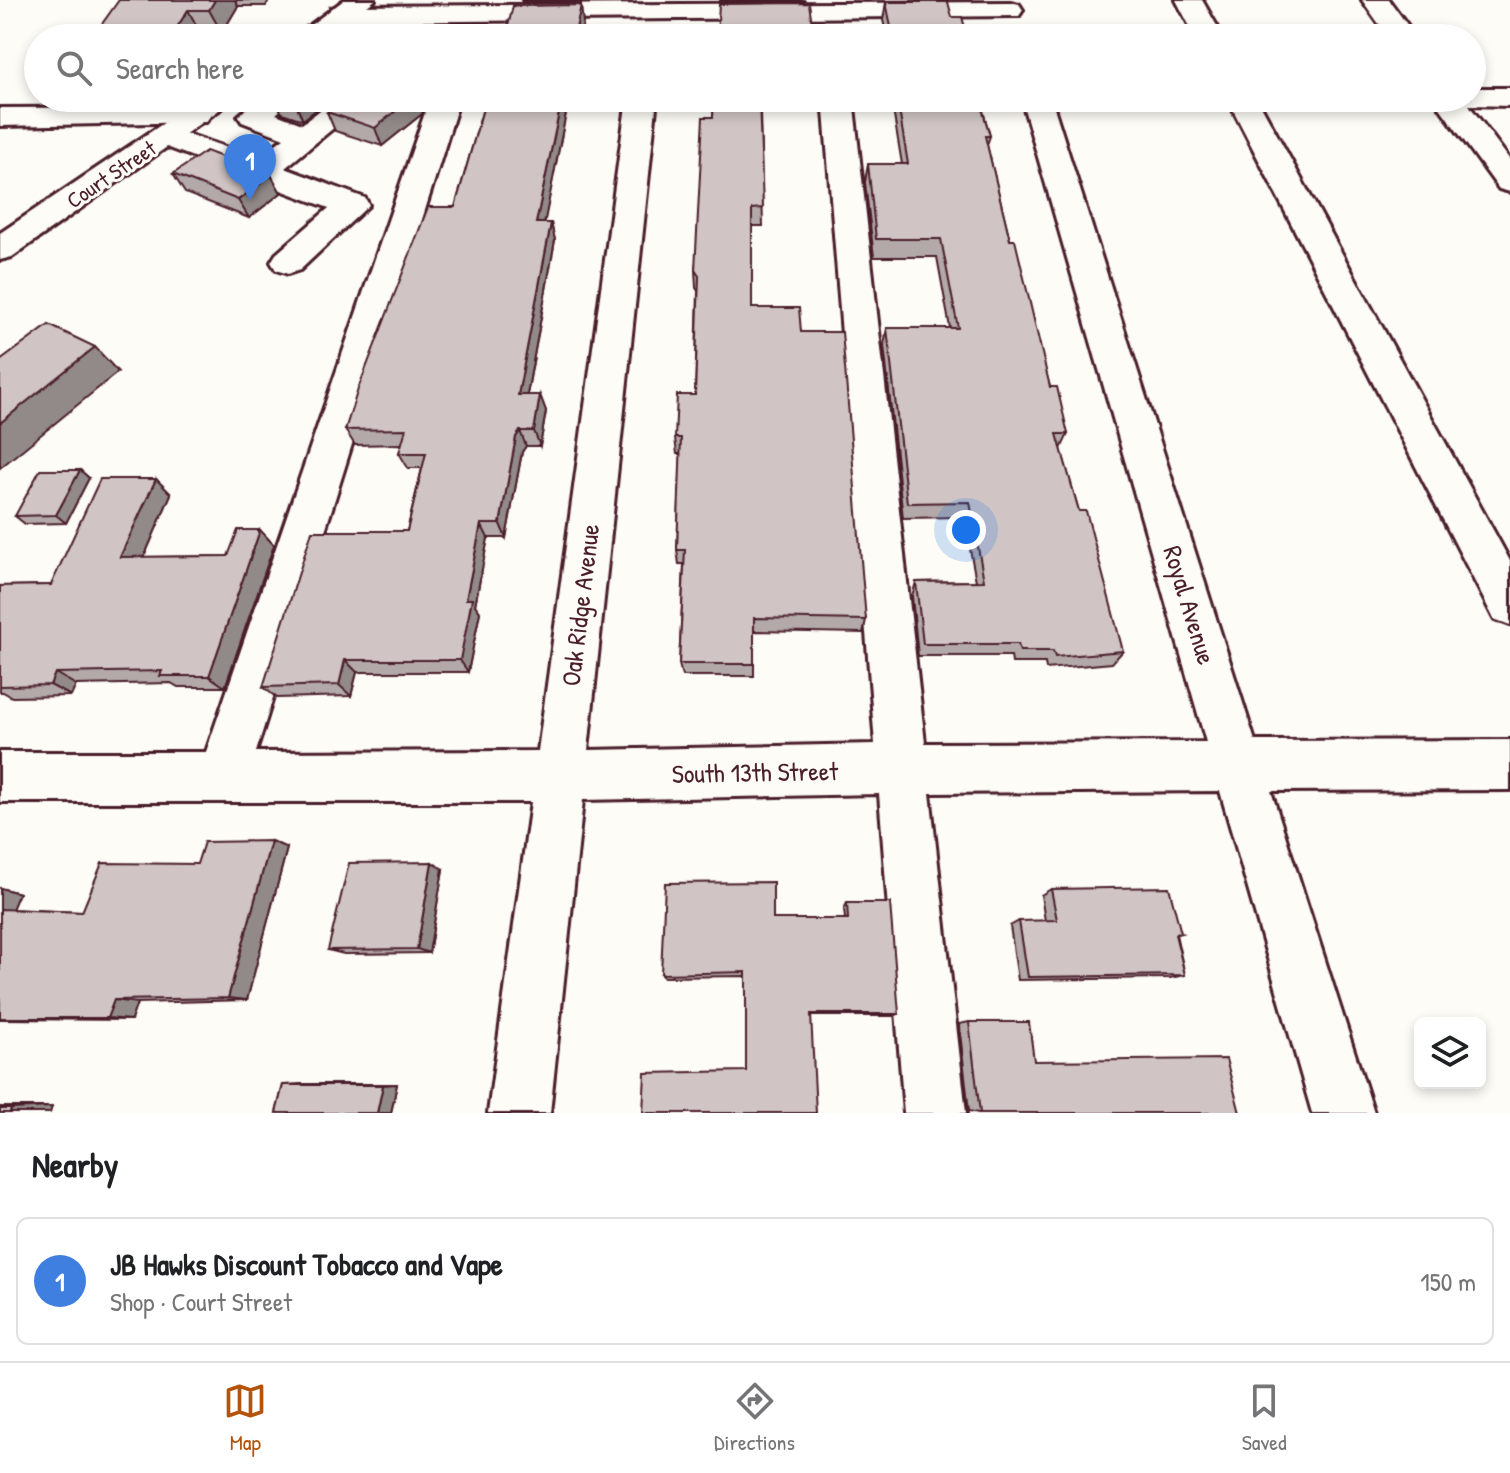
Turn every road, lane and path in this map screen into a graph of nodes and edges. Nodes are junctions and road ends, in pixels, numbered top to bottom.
1 (1189, 0) edge
2 (1375, 0) edge
3 (1008, 5) edge
4 (352, 7) edge
5 (830, 17) edge
6 (327, 24) edge
7 (426, 24) edge
8 (690, 24) edge
9 (1202, 24) edge
10 (1393, 24) edge
11 (1486, 97) edge
12 (1510, 97) edge
13 (104, 112) edge
14 (201, 112) edge
15 (259, 112) edge
16 (337, 112) edge
17 (440, 112) edge
18 (640, 112) edge
19 (839, 112) edge
20 (1040, 112) edge
21 (1249, 112) edge
22 (1458, 112) edge
23 (0, 117) edge
24 (167, 136) junction
25 (306, 136) junction
26 (261, 171) junction
27 (1510, 182) edge
28 (0, 249) edge
29 (288, 262) dead end
30 (1510, 605) edge
31 (1510, 765) edge
32 (902, 768) junction
33 (1239, 769) junction
34 (559, 776) junction
35 (0, 777) edge
36 (222, 779) junction
37 (519, 1113) edge
38 (935, 1113) edge
39 (1343, 1113) edge

1 - 9 street
2 - 10 street
3 - 5 street
4 - 6 street
4 - 7 street
5 - 8 street
11 - 12 street
13 - 23 street
14 - 24 street, Court Street
15 - 25 street
16 - 25 street
17 - 36 street
18 - 34 street, Oak Ridge Avenue
19 - 32 street
20 - 33 street, Royal Avenue
21 - 30 street
22 - 27 street
24 - 26 street
24 - 28 street, Court Street
25 - 26 street
26 - 29 street
31 - 33 street, South 13th Street
32 - 33 street, South 13th Street
32 - 34 street, South 13th Street
32 - 38 street
33 - 39 street, Royal Avenue
34 - 36 street, South 13th Street
34 - 37 street, Oak Ridge Avenue
35 - 36 street, South 13th Street

